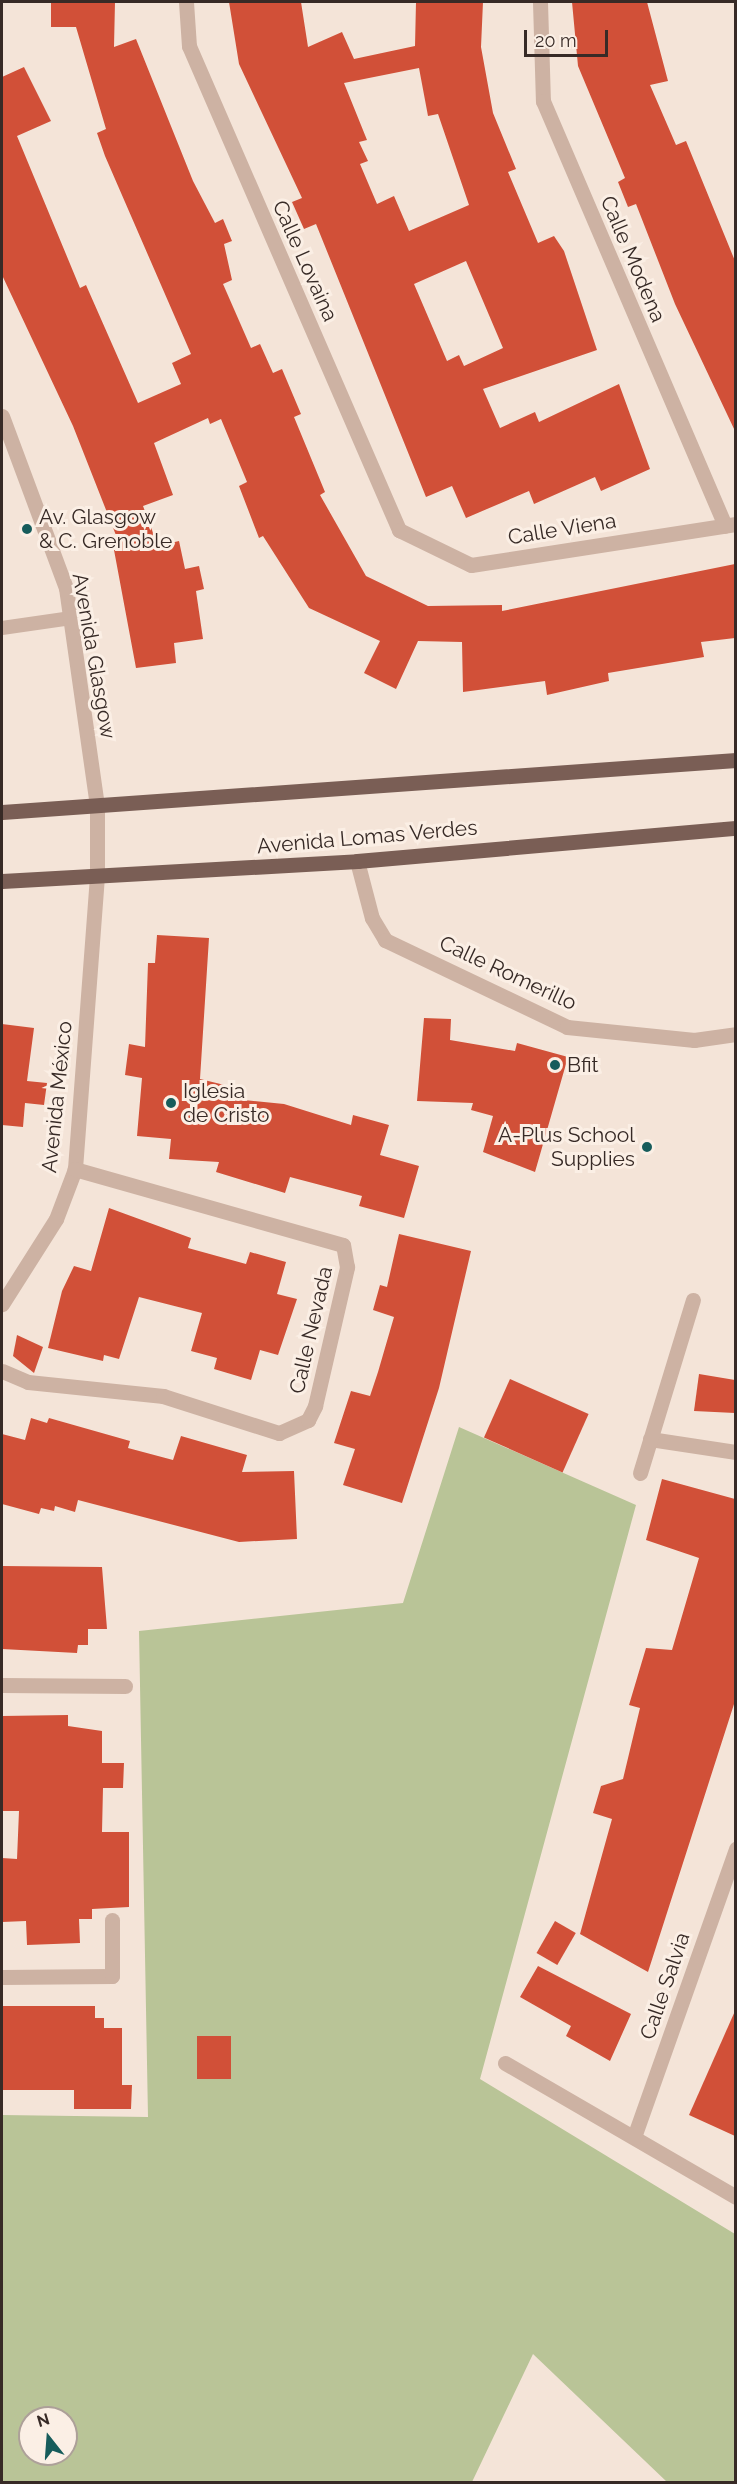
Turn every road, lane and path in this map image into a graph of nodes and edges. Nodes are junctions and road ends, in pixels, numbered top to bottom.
1 (186, 2) edge
2 (540, 2) edge
3 (2, 416) edge
4 (5, 434) edge
5 (730, 525) edge
6 (402, 532) joint
7 (71, 618) junction
8 (2, 628) edge
9 (735, 760) edge
10 (97, 806) junction
11 (2, 812) edge
12 (735, 828) edge
13 (357, 861) junction
14 (97, 876) junction
15 (2, 881) edge
16 (735, 1034) edge
17 (75, 1169) junction
18 (693, 1300) dead end
19 (2, 1304) edge
20 (2, 1371) edge
21 (651, 1439) junction
22 (735, 1452) edge
23 (640, 1473) dead end
24 (2, 1684) edge
25 (125, 1686) dead end
26 (735, 1848) edge
27 (112, 1920) dead end
28 (2, 1977) edge
29 (505, 2063) dead end
30 (634, 2137) junction
31 (735, 2197) edge

1 - 6 street, Calle Lovaina
2 - 5 street, Calle Modena
3 - 4 street, Avenida Glasgow
4 - 7 street, Avenida Glasgow
5 - 6 street, Calle Viena
7 - 8 lane
7 - 10 street, Avenida Glasgow
9 - 10 main road
10 - 11 main road
10 - 14 street, Avenida Glasgow
12 - 13 main road, Avenida Lomas Verdes
13 - 14 main road, Avenida Lomas Verdes
13 - 16 street, Calle Romerillo
14 - 15 main road, Avenida Lomas Verdes
14 - 17 street, Avenida México
17 - 19 street, Avenida México
17 - 20 street, Calle Nevada
18 - 21 street
21 - 22 street
21 - 23 street
24 - 25 street
26 - 30 street, Calle Salvia
27 - 28 street
29 - 30 street
30 - 31 street

